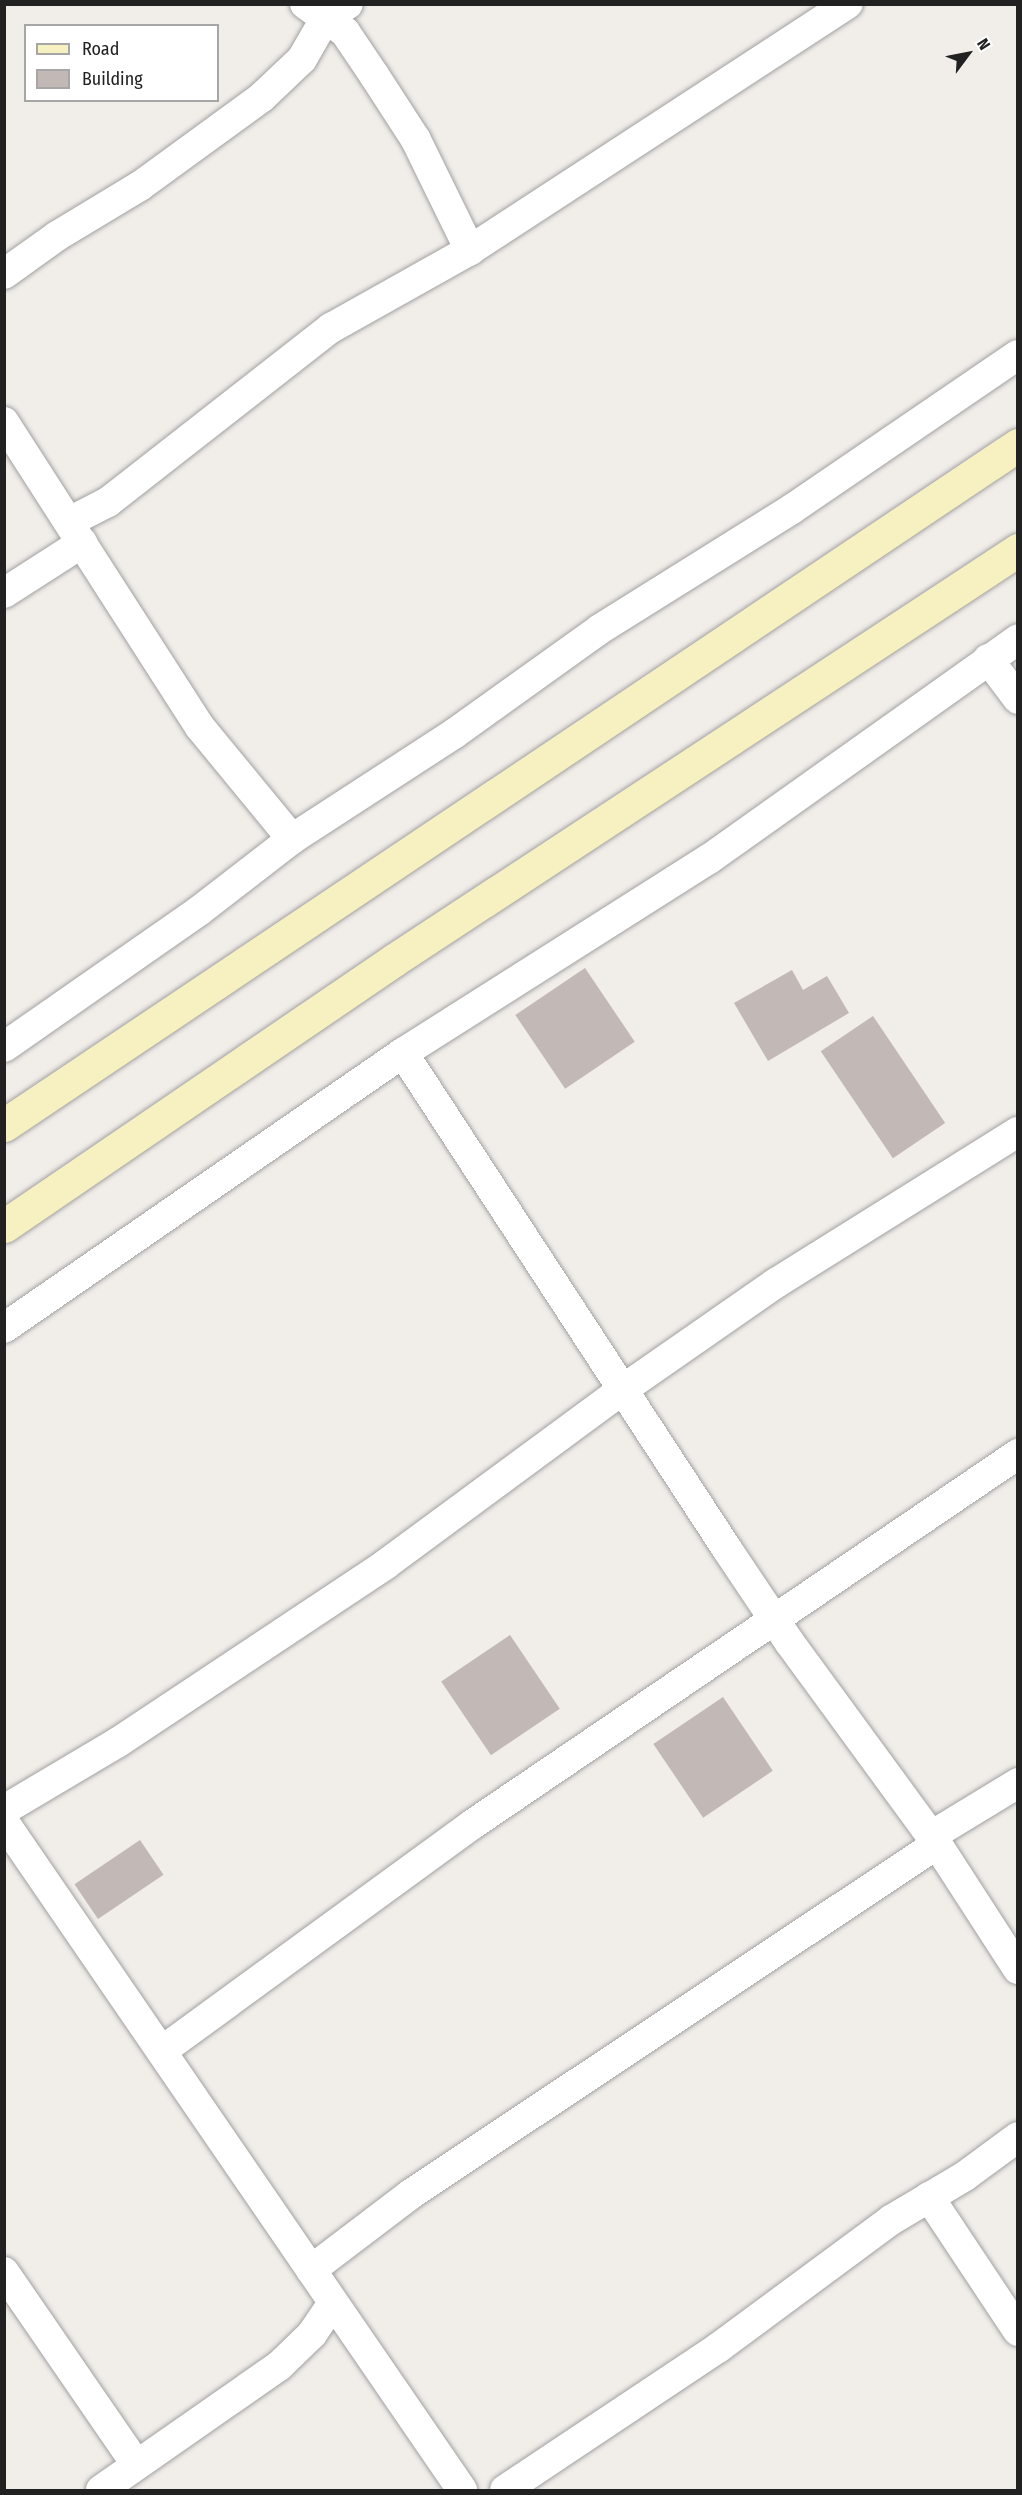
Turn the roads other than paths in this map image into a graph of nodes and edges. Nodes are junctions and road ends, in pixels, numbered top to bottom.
1 (848, 4) edge
2 (326, 9) edge
3 (470, 250) junction
4 (4, 274) edge
5 (1017, 355) edge
6 (4, 422) edge
7 (1017, 446) edge
8 (75, 532) junction
9 (1017, 550) edge
10 (4, 593) edge
11 (1017, 639) edge
12 (988, 659) junction
13 (1017, 699) edge
14 (292, 839) junction
15 (4, 1047) edge
16 (403, 1053) junction
17 (4, 1125) edge
18 (1017, 1132) edge
19 (4, 1226) edge
20 (4, 1328) edge
21 (622, 1390) junction
22 (1017, 1454) edge
23 (774, 1618) junction
24 (1017, 1783) edge
25 (4, 1810) edge
26 (4, 1822) edge
27 (934, 1840) junction
28 (1017, 1969) edge
29 (164, 2050) junction
30 (1017, 2137) edge
31 (929, 2197) junction
32 (311, 2271) junction
33 (4, 2272) edge
34 (333, 2303) junction
35 (1017, 2331) edge
36 (136, 2464) junction
37 (101, 2490) edge
38 (462, 2490) edge
39 (505, 2490) edge

1 - 3 street
2 - 3 street
2 - 4 street
3 - 8 street
5 - 14 street
6 - 8 street
7 - 17 street
8 - 10 street
8 - 14 street
9 - 19 street
11 - 12 street
12 - 13 street
12 - 16 street
14 - 15 street
16 - 20 street
16 - 21 street
18 - 21 street
21 - 23 street
21 - 25 street
22 - 23 street
23 - 27 street
23 - 29 street
24 - 27 street
26 - 29 street
27 - 28 street
27 - 32 street
29 - 32 street
30 - 31 street
31 - 35 street
31 - 39 street
32 - 34 street
33 - 36 street
34 - 36 street
34 - 38 street
36 - 37 street

